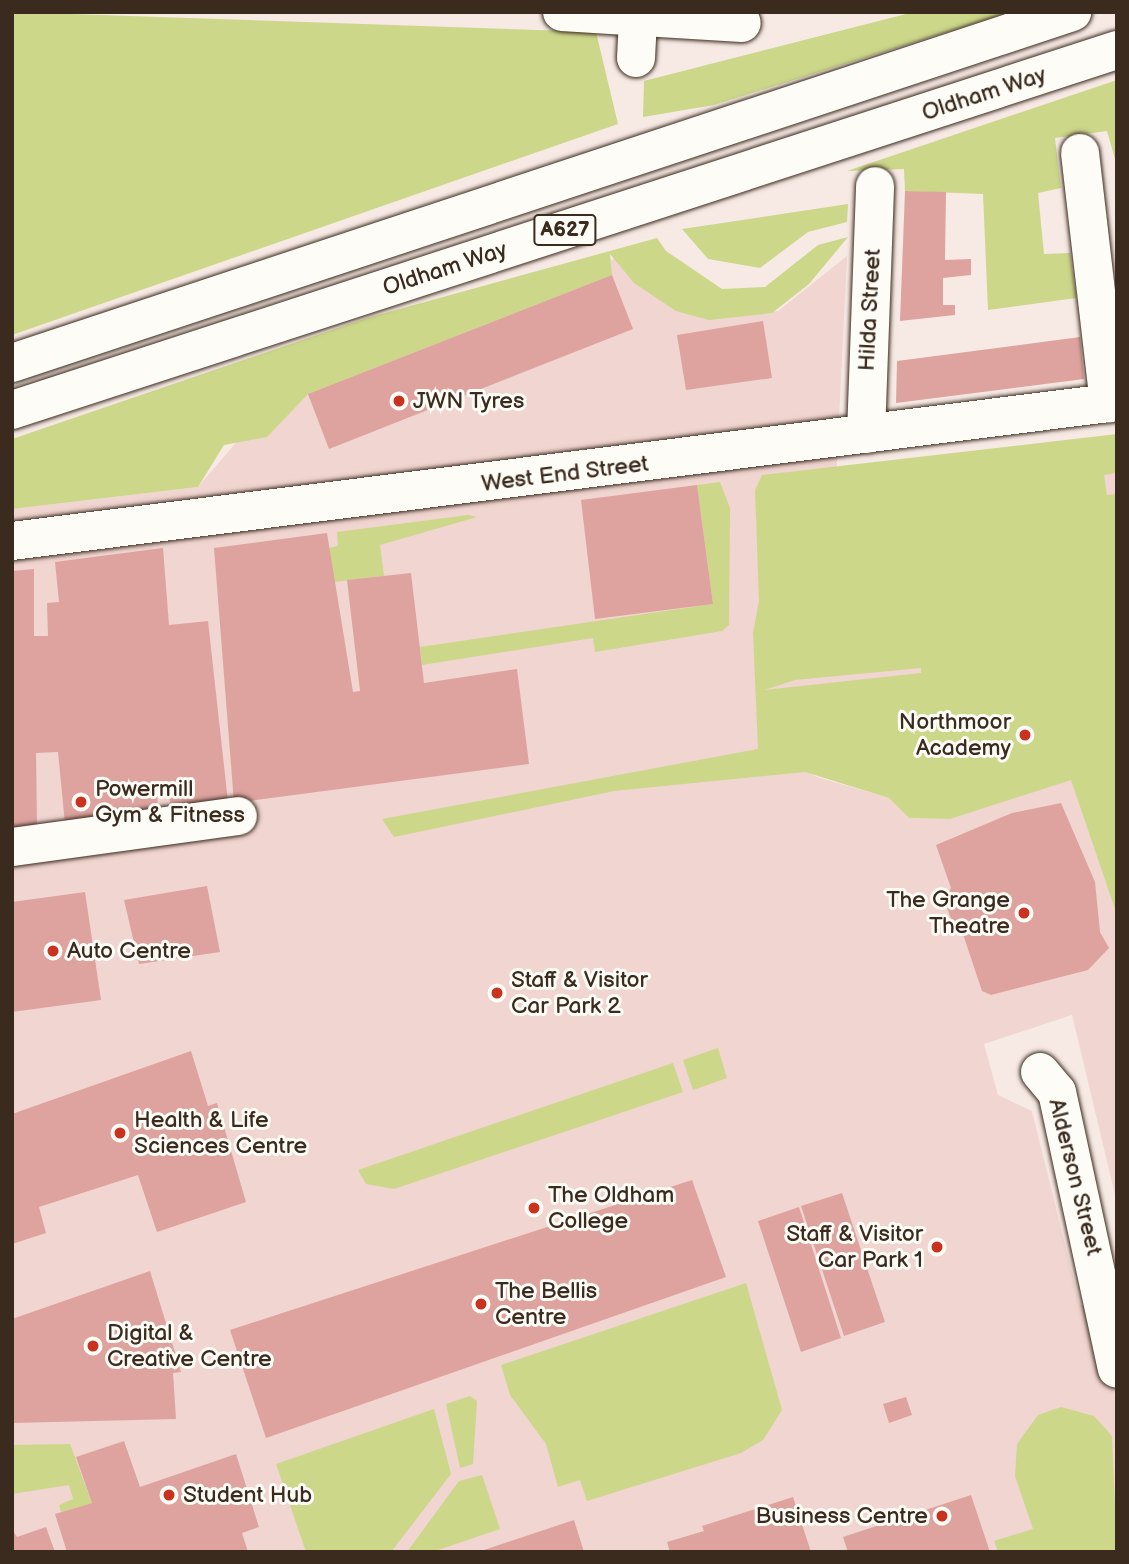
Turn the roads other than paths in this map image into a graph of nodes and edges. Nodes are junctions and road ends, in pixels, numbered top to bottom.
1 (562, 12) edge
2 (1072, 12) edge
3 (638, 19) junction
4 (742, 23) dead end
5 (1117, 50) edge
6 (636, 58) dead end
7 (1080, 153) dead end
8 (875, 186) dead end
9 (12, 363) edge
10 (1113, 403) edge
11 (12, 410) edge
12 (866, 434) junction
13 (12, 541) edge
14 (238, 816) dead end
15 (12, 847) edge
16 (1040, 1072) dead end
17 (1117, 1369) edge

1 - 3 main road
2 - 9 main road, Oldham Way / A627
3 - 4 main road
3 - 6 main road
5 - 11 main road, Oldham Way / A627
7 - 10 main road
8 - 12 main road, Hilda Street
10 - 12 main road, West End Street
12 - 13 main road, West End Street
14 - 15 main road
16 - 17 main road, Alderson Street

